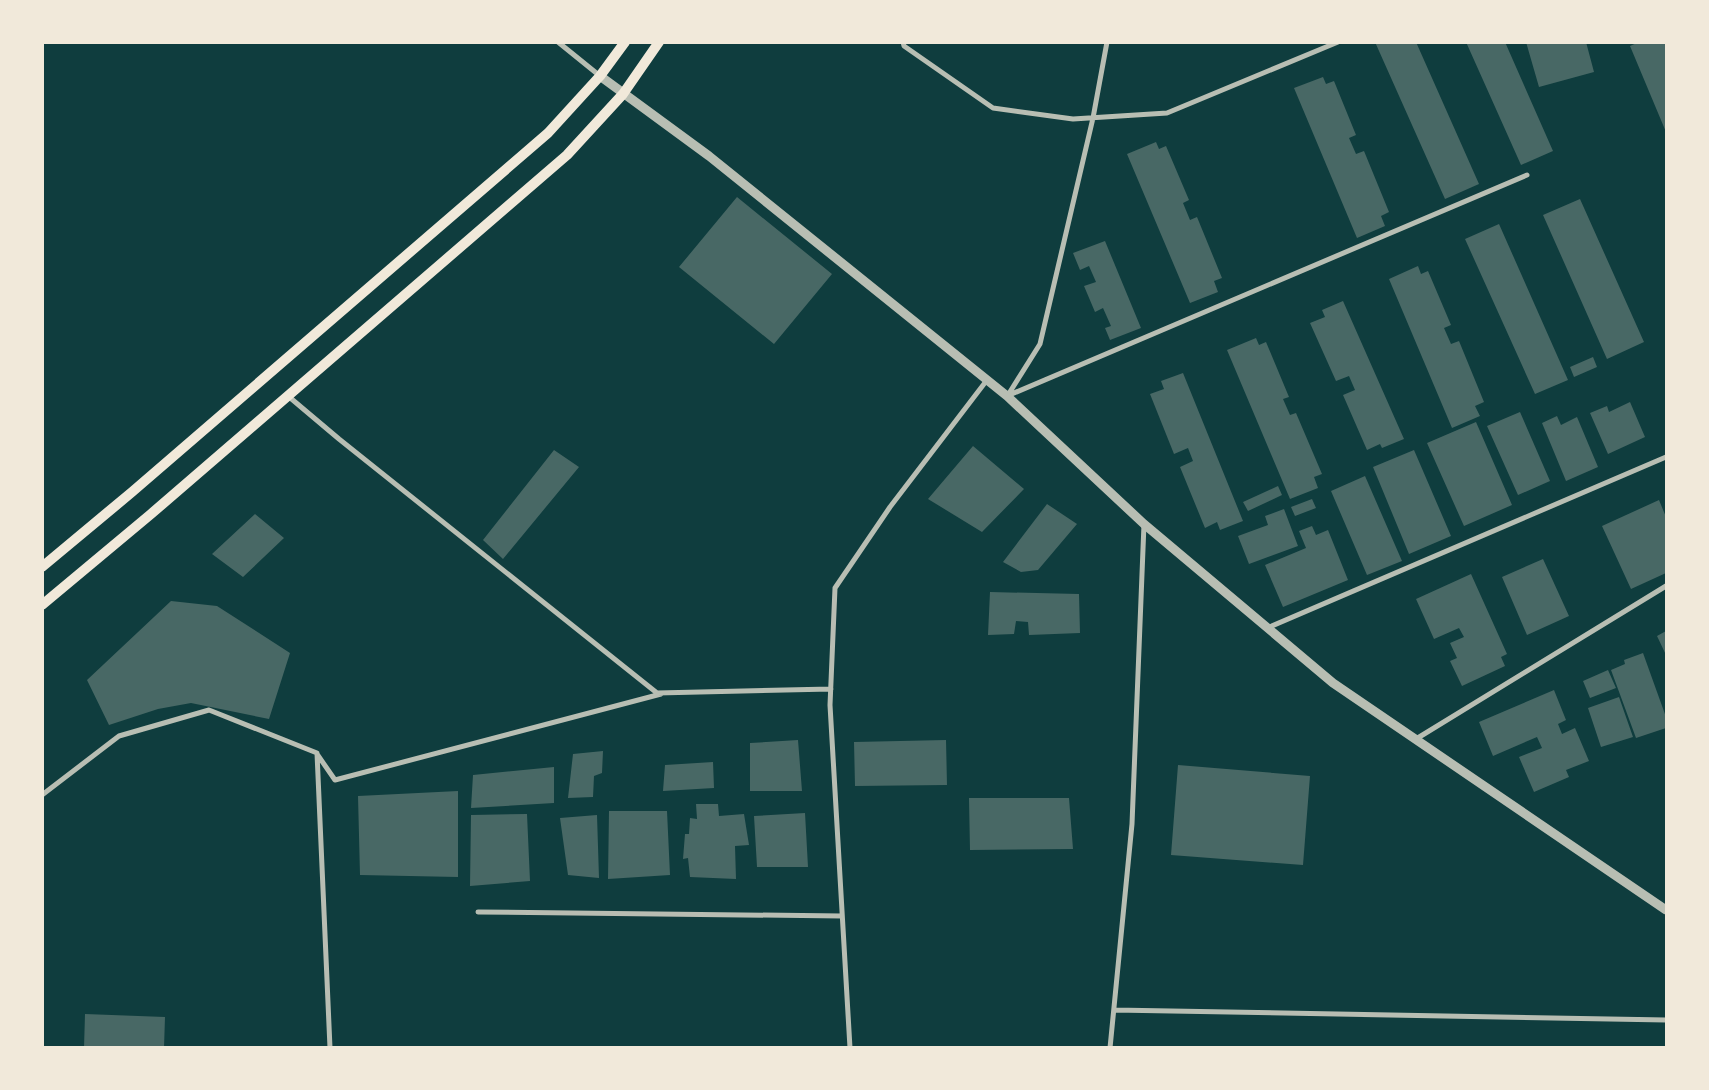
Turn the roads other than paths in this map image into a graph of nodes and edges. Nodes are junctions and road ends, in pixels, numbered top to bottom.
1 (558, 42) edge
2 (625, 42) edge
3 (659, 42) edge
4 (903, 42) edge
5 (1107, 42) edge
6 (1338, 42) edge
7 (600, 76) junction
8 (623, 94) junction
9 (1093, 118) junction
10 (1528, 175) dead end
11 (987, 380) junction
12 (288, 396) junction
13 (1007, 396) junction
14 (1666, 457) edge
15 (1144, 524) junction
16 (42, 567) edge
17 (1666, 586) edge
18 (42, 605) edge
19 (1267, 628) junction
20 (831, 689) junction
21 (667, 693) junction
22 (1416, 739) junction
23 (317, 753) junction
24 (42, 795) edge
25 (1666, 910) edge
26 (478, 912) dead end
27 (842, 916) junction
28 (1114, 1010) junction
29 (1666, 1020) edge
30 (330, 1048) edge
31 (850, 1048) edge
32 (1110, 1048) edge

1 - 7 street
2 - 7 main road
3 - 8 main road
4 - 9 street
5 - 9 street
6 - 9 street
7 - 8 street
7 - 16 main road
8 - 11 street
8 - 12 main road
9 - 13 street
10 - 13 street
11 - 13 street
11 - 20 street
12 - 18 main road
12 - 21 street
13 - 15 street
14 - 19 street
15 - 19 street
15 - 28 street
17 - 22 street
19 - 22 street
20 - 21 street
20 - 27 street
21 - 23 street
22 - 25 street
23 - 24 street
23 - 30 street
26 - 27 street
27 - 31 street
28 - 29 street
28 - 32 street

